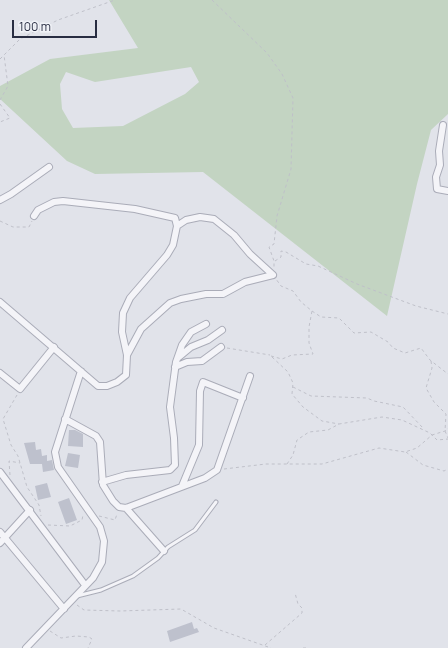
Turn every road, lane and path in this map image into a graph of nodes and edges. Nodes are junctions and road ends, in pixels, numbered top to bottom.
1 (115, 0) edge
2 (212, 0) edge
3 (4, 54) junction
4 (0, 59) edge
5 (0, 100) edge
6 (0, 104) edge
7 (0, 122) edge
8 (443, 125) dead end
9 (49, 167) dead end
10 (448, 191) edge
11 (0, 200) edge
12 (34, 216) joint
13 (0, 221) edge
14 (177, 226) junction
15 (274, 261) junction
16 (273, 275) junction
17 (0, 302) edge
18 (312, 311) junction
19 (448, 314) edge
20 (206, 324) dead end
21 (222, 330) dead end
22 (221, 346) joint
23 (54, 347) junction
24 (127, 355) junction
25 (271, 356) junction
26 (178, 358) junction
27 (430, 360) junction
28 (175, 367) junction
29 (81, 371) junction
30 (0, 373) edge
31 (448, 374) edge
32 (250, 376) dead end
33 (293, 387) junction
34 (20, 389) junction
35 (243, 398) junction
36 (65, 419) junction
37 (339, 424) junction
38 (448, 428) edge
39 (424, 430) junction
40 (445, 431) junction
41 (432, 436) junction
42 (448, 439) edge
43 (405, 452) junction
44 (20, 463) junction
45 (286, 464) junction
46 (448, 469) edge
47 (217, 470) junction
48 (0, 472) edge
49 (7, 480) junction
50 (102, 482) junction
51 (182, 486) junction
52 (216, 502) dead end
53 (86, 506) junction
54 (122, 507) junction
55 (30, 510) junction
56 (91, 513) junction
57 (40, 524) junction
58 (0, 532) edge
59 (5, 538) junction
60 (0, 543) edge
61 (164, 551) junction
62 (85, 585) junction
63 (295, 593) dead end
64 (73, 599) junction
65 (64, 609) junction
66 (47, 628) junction
67 (265, 645) junction
68 (26, 648) edge
69 (88, 648) edge
70 (267, 648) edge
71 (271, 648) edge
72 (303, 648) edge
73 (308, 648) edge

1 - 3 path
2 - 15 path
3 - 4 path
3 - 5 path
6 - 7 path
8 - 10 street
9 - 11 street
12 - 13 path
12 - 14 street
14 - 16 street
14 - 24 street
15 - 16 path
15 - 19 path
16 - 18 path
16 - 24 street
17 - 23 street
18 - 25 path
18 - 27 path
20 - 26 street
21 - 26 street
22 - 25 path
22 - 28 street
23 - 29 street
23 - 34 street
24 - 29 street
25 - 33 path
26 - 28 street
27 - 31 path
27 - 40 path
28 - 50 street
29 - 36 street
30 - 34 street
32 - 35 street
33 - 37 path
33 - 39 path
34 - 44 path
35 - 47 street
35 - 51 street
36 - 50 street
36 - 53 street
37 - 39 path
37 - 45 path
38 - 40 path
39 - 41 path
40 - 41 path
40 - 42 path
41 - 42 path
41 - 43 path
43 - 45 path
43 - 46 path
44 - 49 path
44 - 57 path
45 - 47 path
47 - 51 street
48 - 49 street
49 - 55 street
50 - 54 street
51 - 54 street
52 - 61 lane
53 - 56 street
53 - 57 path
54 - 56 path
54 - 61 street
55 - 57 street
55 - 59 street
56 - 62 street
57 - 62 street
58 - 59 street
59 - 60 street
59 - 65 street
61 - 64 lane
62 - 64 street
63 - 67 path
64 - 65 street
64 - 67 path
65 - 66 street
66 - 68 street
66 - 69 path
67 - 70 path
67 - 71 path
72 - 73 path

